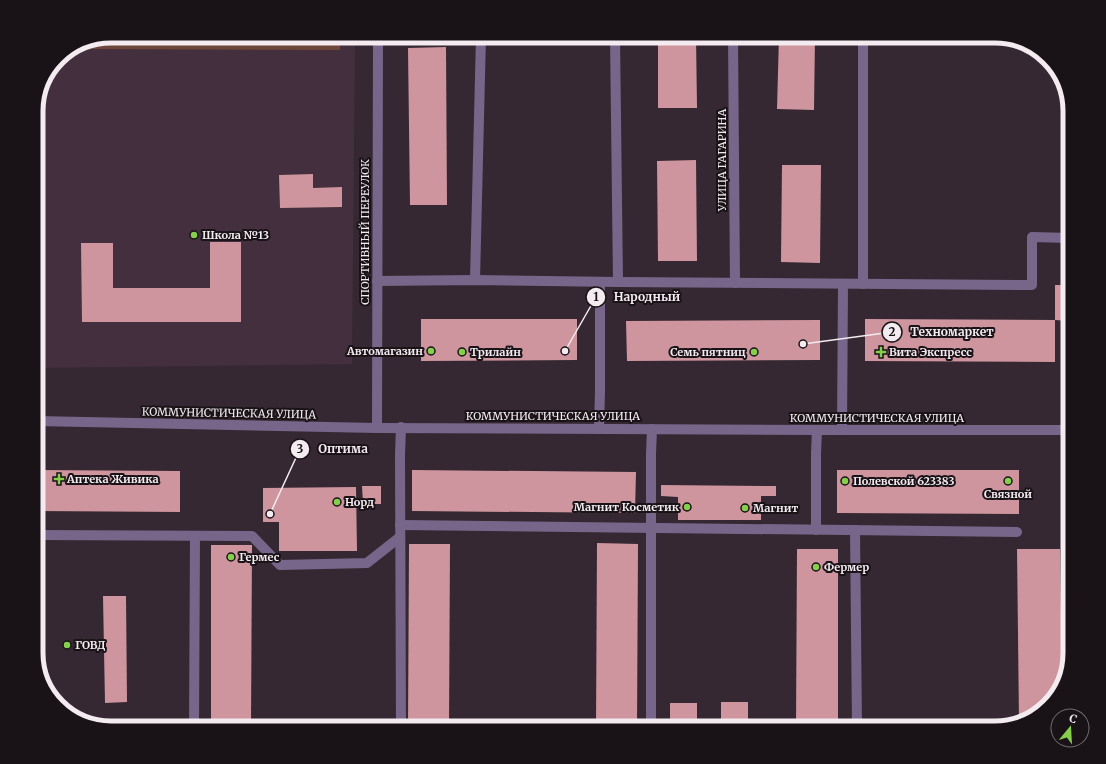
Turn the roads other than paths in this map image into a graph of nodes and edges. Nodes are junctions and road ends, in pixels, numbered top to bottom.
1 (378, 43) edge
2 (482, 43) edge
3 (615, 43) edge
4 (733, 43) edge
5 (863, 43) edge
6 (1063, 238) edge
7 (475, 280) junction
8 (377, 281) junction
9 (600, 282) junction
10 (618, 282) junction
11 (735, 283) junction
12 (842, 284) junction
13 (863, 284) junction
14 (43, 421) edge
15 (377, 428) junction
16 (401, 428) junction
17 (599, 429) junction
18 (652, 429) junction
19 (817, 430) junction
20 (842, 430) junction
21 (1063, 430) edge
22 (400, 526) junction
23 (651, 528) junction
24 (816, 530) junction
25 (855, 530) junction
26 (1017, 532) dead end
27 (43, 535) edge
28 (195, 536) junction
29 (400, 537) junction
30 (194, 721) edge
31 (401, 721) edge
32 (651, 721) edge
33 (857, 721) edge

1 - 8 street, СПОРТИВНЫЙ ПЕРЕУЛОК
2 - 7 street
3 - 10 street
4 - 11 street, УЛИЦА ГАГАРИНА
5 - 13 street
6 - 13 street
7 - 8 street
7 - 9 street
8 - 15 street, СПОРТИВНЫЙ ПЕРЕУЛОК
9 - 10 street
9 - 17 street
10 - 11 street
11 - 12 street
12 - 13 street
12 - 20 street
14 - 15 street, КОММУНИСТИЧЕСКАЯ УЛИЦА
15 - 16 street, КОММУНИСТИЧЕСКАЯ УЛИЦА
16 - 17 street, КОММУНИСТИЧЕСКАЯ УЛИЦА
16 - 22 street
17 - 18 street, КОММУНИСТИЧЕСКАЯ УЛИЦА
18 - 19 street, КОММУНИСТИЧЕСКАЯ УЛИЦА
18 - 23 street
19 - 20 street, КОММУНИСТИЧЕСКАЯ УЛИЦА
19 - 24 street
20 - 21 street, КОММУНИСТИЧЕСКАЯ УЛИЦА
22 - 23 street
22 - 29 street
23 - 24 street
23 - 32 street
24 - 25 street
25 - 26 street
25 - 33 street
27 - 28 street
28 - 29 street
28 - 30 street
29 - 31 street

